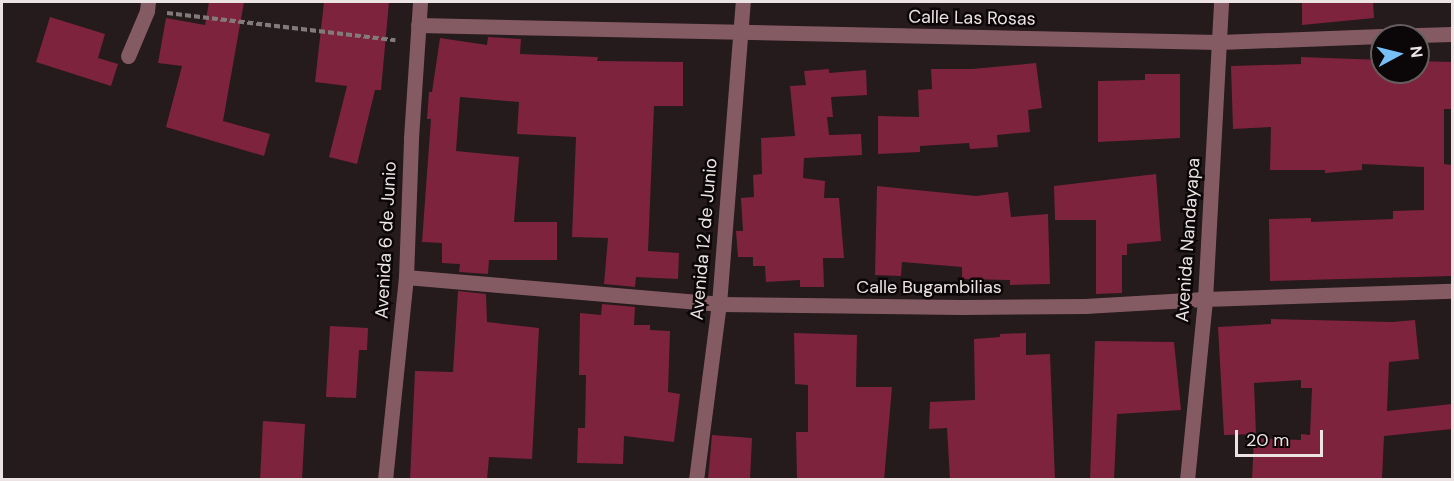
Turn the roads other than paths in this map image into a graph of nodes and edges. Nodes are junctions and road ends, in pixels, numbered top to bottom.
1 (420, 2) edge
2 (743, 2) edge
3 (1221, 2) edge
4 (147, 6) edge
5 (418, 25) junction
6 (742, 34) junction
7 (1452, 34) edge
8 (1430, 35) edge
9 (1370, 36) edge
10 (1219, 42) junction
11 (128, 56) dead end
12 (406, 277) junction
13 (1452, 291) edge
14 (1205, 299) junction
15 (719, 304) junction
16 (385, 480) edge
17 (696, 480) edge
18 (1187, 480) edge

1 - 5 street, Avenida 6 de Junio
2 - 6 street, Avenida 12 de Junio
3 - 10 street, Avenida Nandayapa
4 - 11 street
5 - 6 street, Calle Las Rosas
5 - 12 street, Avenida 6 de Junio
6 - 10 street, Calle Las Rosas
6 - 15 street, Avenida 12 de Junio
7 - 8 street, Calle Las Rosas
9 - 10 street, Calle Las Rosas
10 - 14 street, Avenida Nandayapa
12 - 15 street, Calle Bugambilias
12 - 16 street, Avenida 6 de Junio
13 - 14 street, Calle Bugambilias
14 - 15 street, Calle Bugambilias
14 - 18 street, Avenida Nandayapa
15 - 17 street, Avenida 12 de Junio

